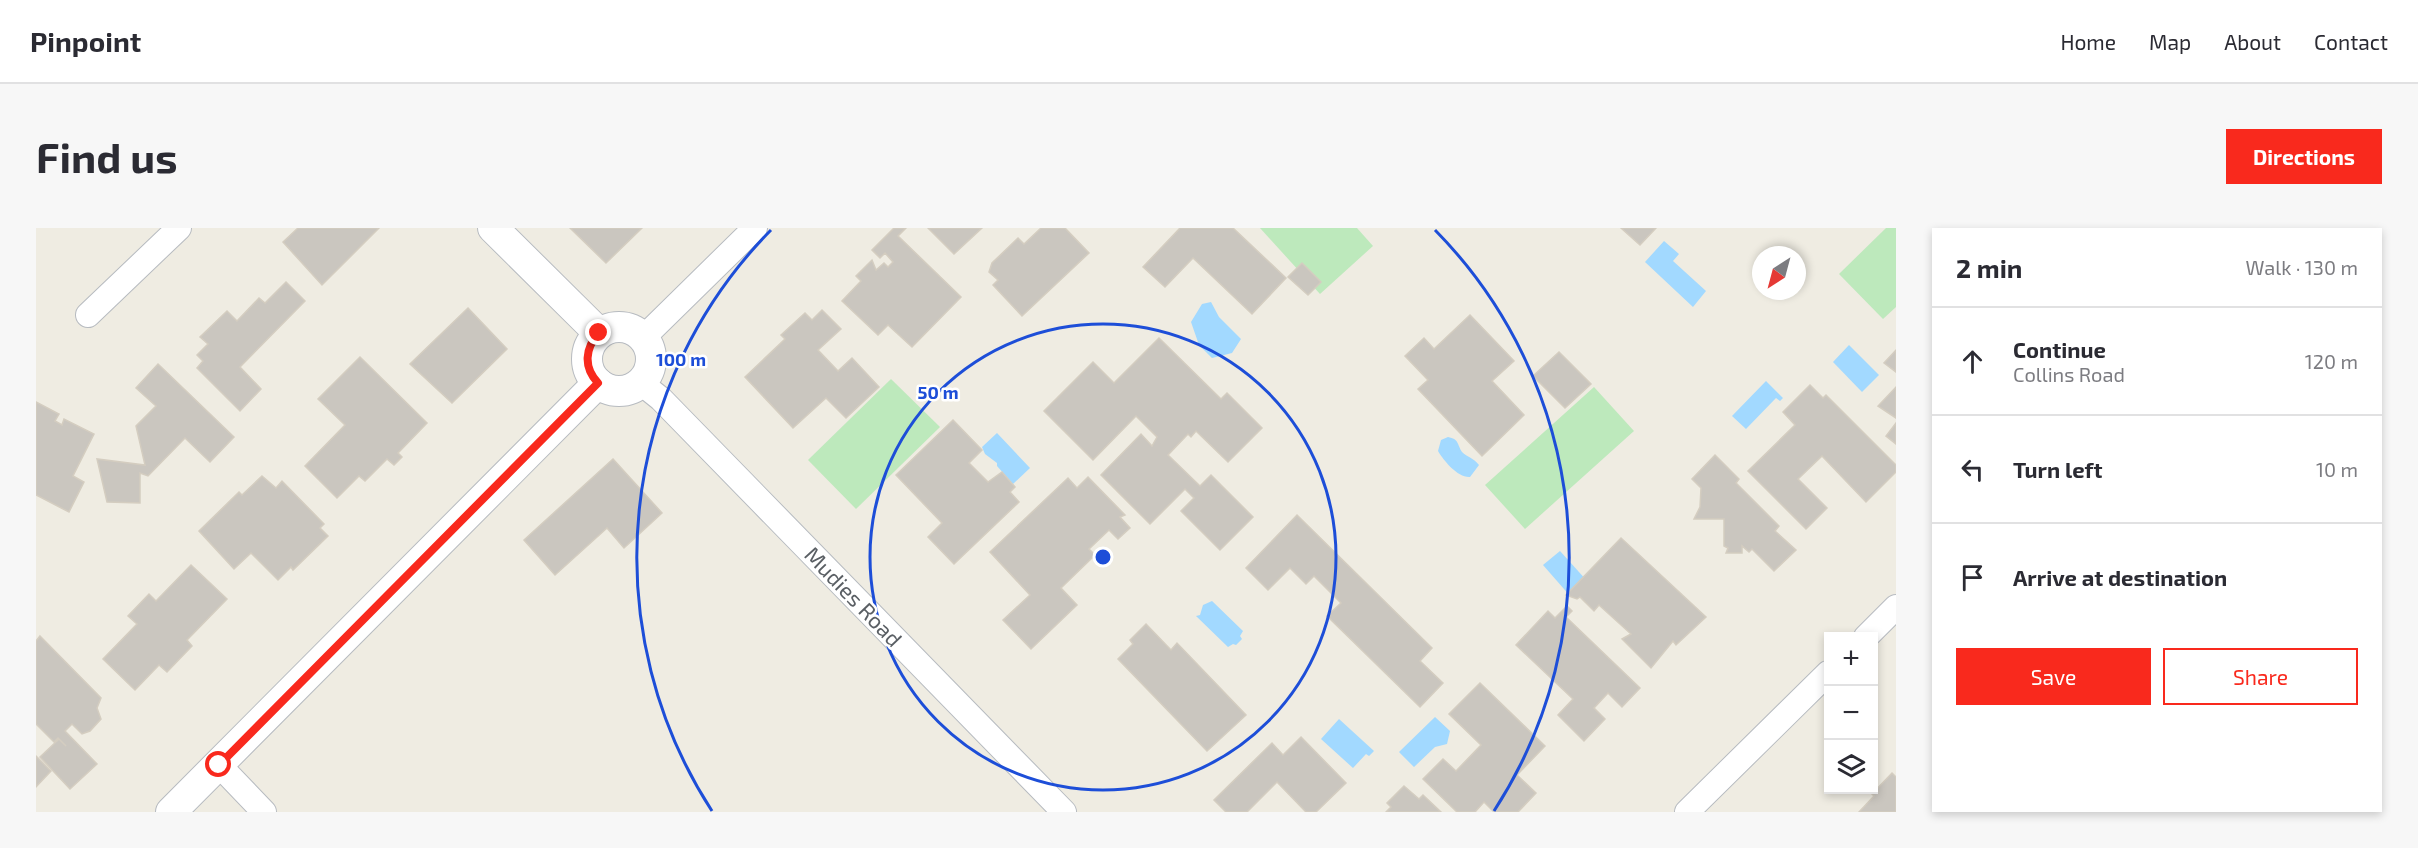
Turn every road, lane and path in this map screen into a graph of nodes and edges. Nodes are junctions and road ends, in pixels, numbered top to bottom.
1 (179, 228) edge
2 (494, 228) edge
3 (755, 228) edge
4 (88, 315) dead end
5 (599, 333) junction
6 (643, 338) junction
7 (598, 383) junction
8 (642, 383) junction
9 (1896, 607) edge
10 (1870, 632) edge
11 (1824, 677) edge
12 (219, 765) junction
13 (171, 812) edge
14 (264, 812) edge
15 (1064, 812) edge
16 (1687, 812) edge

1 - 4 street
2 - 5 street
3 - 6 street
5 - 6 street
5 - 7 street
6 - 8 street
7 - 8 street
7 - 12 street
8 - 15 street, Mudies Road
9 - 10 street
11 - 16 street
12 - 13 street
12 - 14 street

